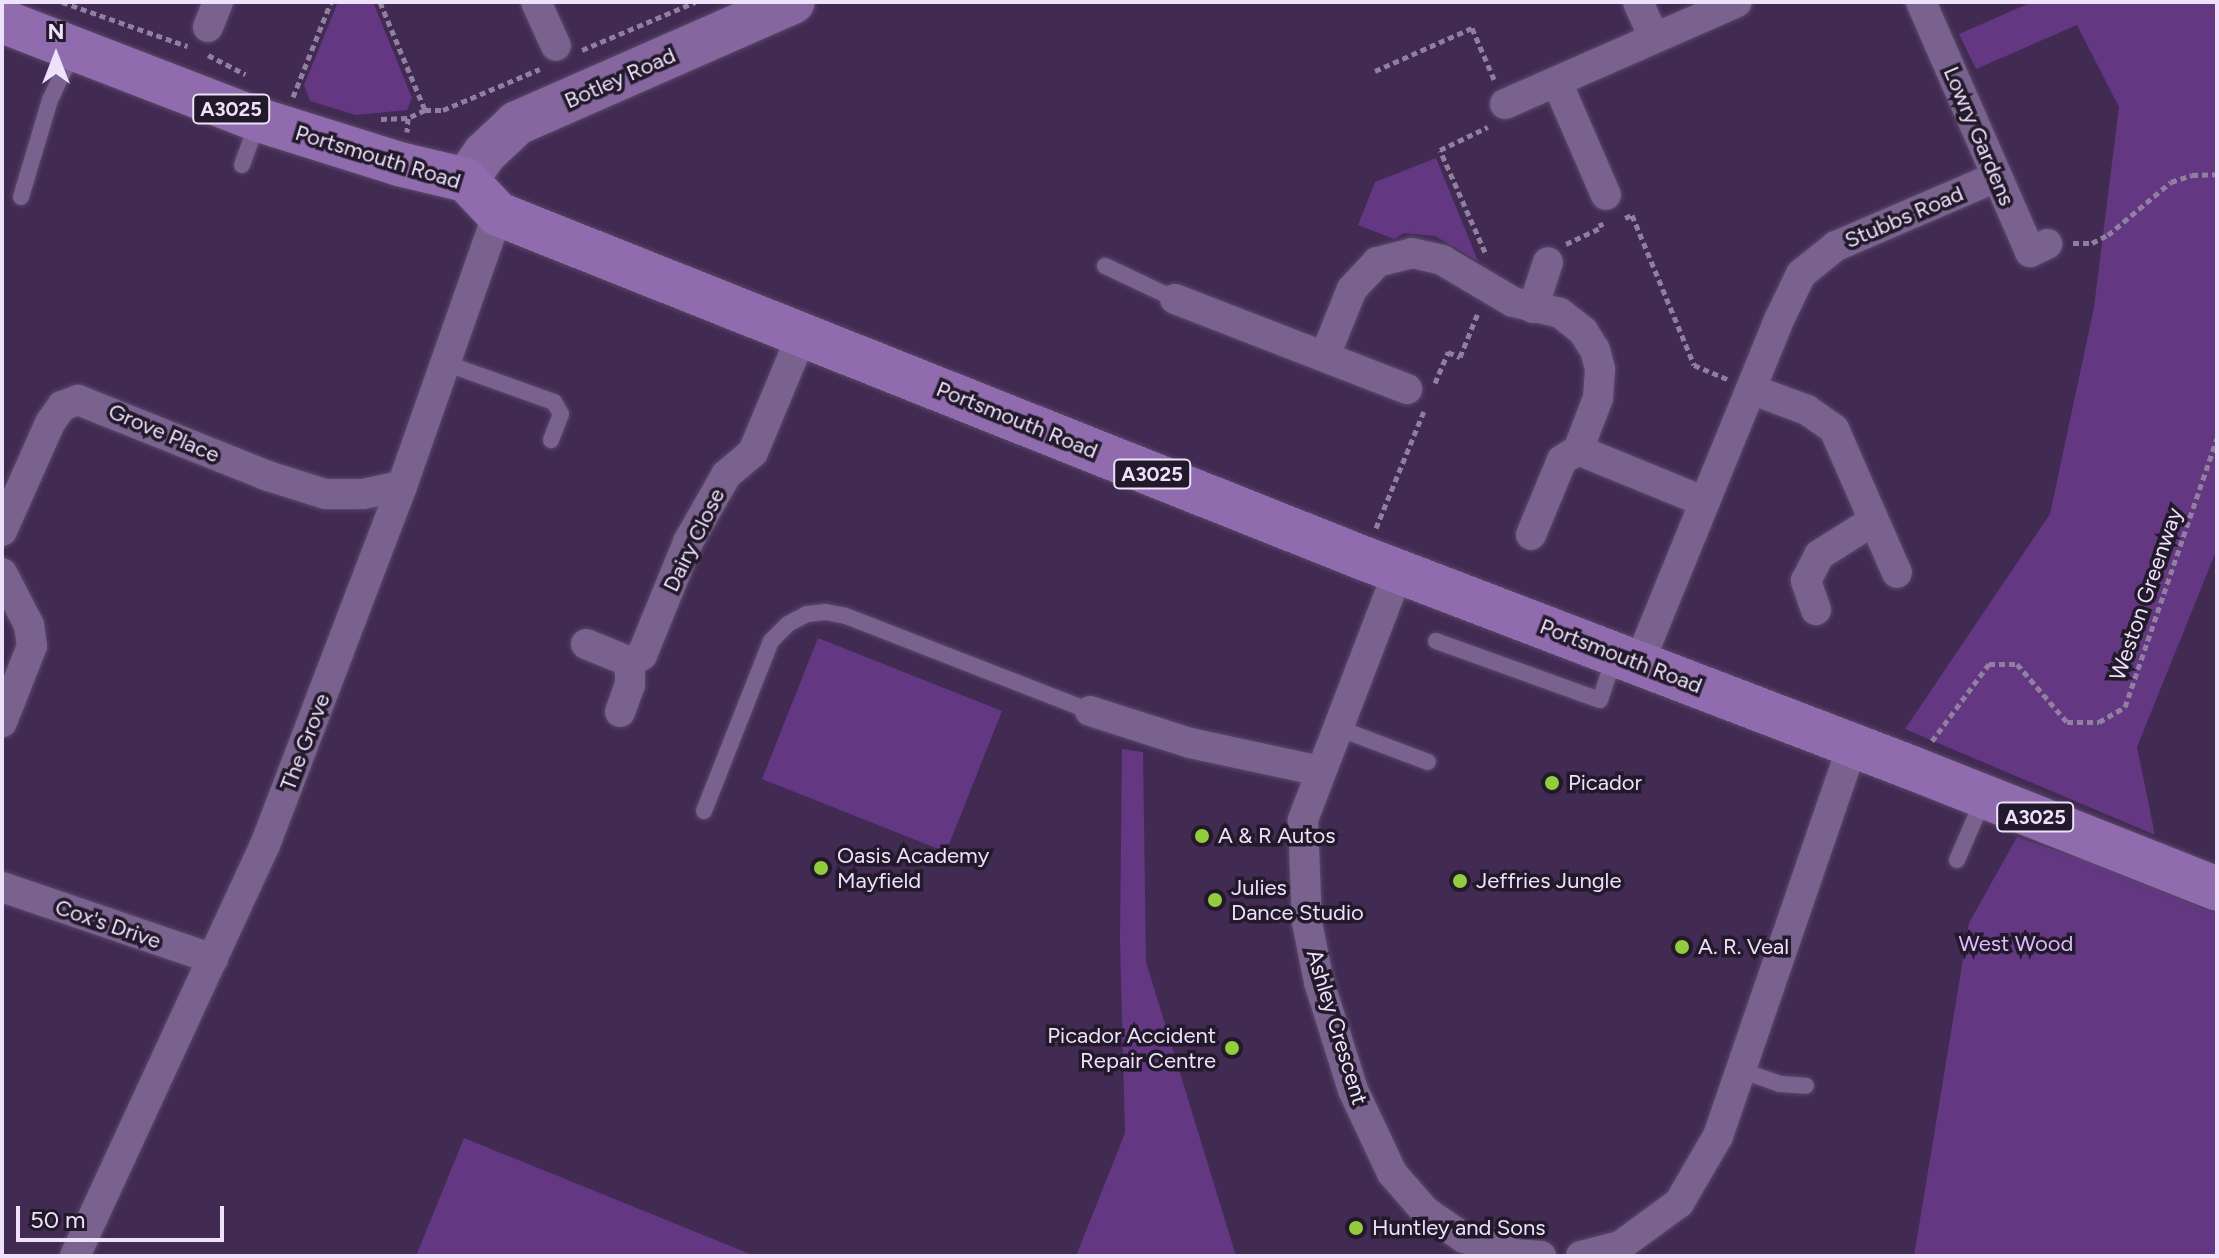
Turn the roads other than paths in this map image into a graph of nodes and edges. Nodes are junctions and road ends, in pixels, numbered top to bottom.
1 (536, 2) edge
2 (793, 2) edge
3 (1638, 2) edge
4 (1737, 2) edge
5 (1921, 2) edge
6 (2, 21) edge
7 (1654, 38) junction
8 (556, 46) dead end
9 (75, 48) junction
10 (1557, 82) junction
11 (277, 103) junction
12 (1505, 104) road end
13 (242, 165) dead end
14 (1996, 177) junction
15 (466, 180) junction
16 (1606, 195) road end
17 (21, 197) dead end
18 (498, 214) junction
19 (2047, 244) road end
20 (1548, 262) road end
21 (1105, 266) dead end
22 (1175, 299) joint
23 (1533, 308) junction
24 (802, 335) junction
25 (1325, 356) junction
26 (445, 363) junction
27 (1407, 389) dead end
28 (1753, 390) junction
29 (551, 440) dead end
30 (1578, 450) junction
31 (402, 486) junction
32 (1705, 502) junction
33 (1873, 521) junction
34 (2, 531) edge
35 (1531, 535) dead end
36 (1381, 565) junction
37 (2, 573) edge
38 (1897, 573) dead end
39 (1816, 610) dead end
40 (1436, 641) dead end
41 (586, 644) dead end
42 (1628, 658) junction
43 (630, 662) junction
44 (1090, 711) joint
45 (620, 712) dead end
46 (2, 722) edge
47 (1338, 728) junction
48 (1852, 747) junction
49 (1428, 762) dead end
50 (1321, 771) junction
51 (1984, 796) junction
52 (704, 811) dead end
53 (1957, 860) dead end
54 (2, 887) edge
55 (2217, 889) edge
56 (213, 959) junction
57 (1740, 1070) junction
58 (1806, 1086) dead end
59 (75, 1256) edge
60 (1541, 1256) edge
61 (1581, 1256) edge

1 - 8 street
2 - 15 main road, Botley Road
3 - 7 street
4 - 7 street
5 - 14 street, Lowry Gardens
6 - 9 main road, Portsmouth Road / A3025
7 - 10 street
9 - 11 main road, Portsmouth Road / A3025
9 - 17 lane
10 - 12 street
10 - 16 street
11 - 13 lane
11 - 15 main road, Portsmouth Road / A3025
14 - 19 street, Lowry Gardens
14 - 28 street, Stubbs Road
15 - 18 main road, Portsmouth Road / A3025
18 - 24 main road, Portsmouth Road / A3025
18 - 26 street, The Grove
20 - 23 street
21 - 22 lane
22 - 25 street
23 - 25 street
23 - 30 street
24 - 36 main road, Portsmouth Road / A3025
24 - 43 street, Dairy Close
25 - 27 street
26 - 29 lane
26 - 31 street, The Grove
28 - 32 street, Stubbs Road
28 - 33 street
30 - 32 street
30 - 35 street
31 - 34 street, Grove Place
31 - 56 street, The Grove
32 - 42 street, Stubbs Road
33 - 38 street
33 - 39 street
36 - 42 main road, Portsmouth Road / A3025
36 - 47 street, Ashley Crescent
37 - 46 street
40 - 42 lane
41 - 43 street
42 - 48 main road, Portsmouth Road / A3025
43 - 45 street, Dairy Close
44 - 50 street
44 - 52 lane
47 - 49 lane
47 - 50 street, Ashley Crescent
48 - 51 main road, Portsmouth Road / A3025
48 - 57 street
50 - 60 street, Ashley Crescent
51 - 53 lane
51 - 55 main road, Portsmouth Road / A3025
54 - 56 street, Cox's Drive
56 - 59 street, The Grove
57 - 58 lane
57 - 61 street

